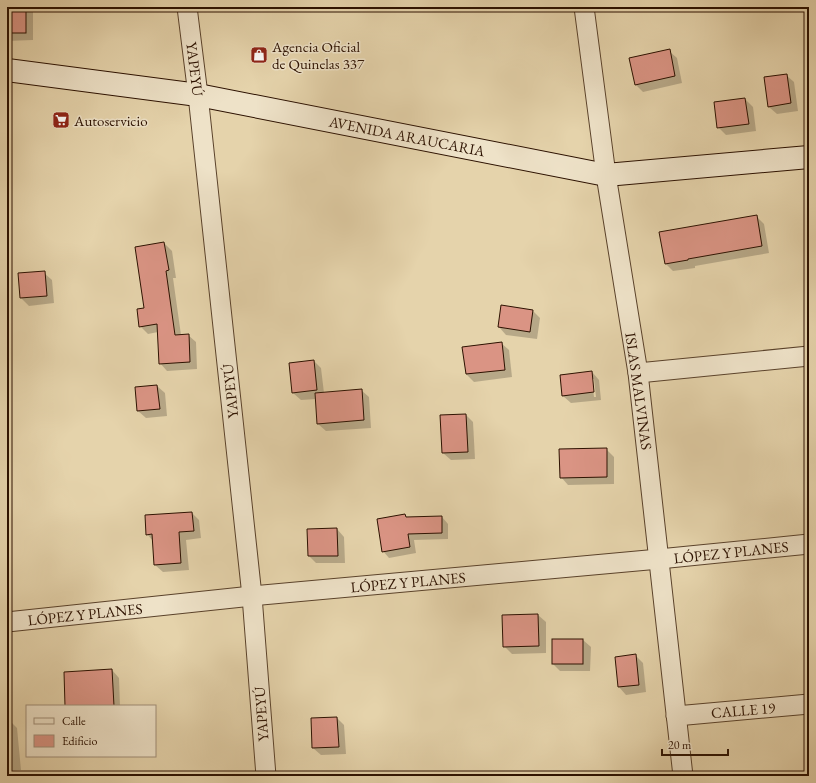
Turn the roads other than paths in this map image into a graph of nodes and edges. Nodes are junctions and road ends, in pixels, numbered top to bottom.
1 (187, 7) edge
2 (584, 7) edge
3 (7, 70) edge
4 (198, 95) junction
5 (809, 157) edge
6 (606, 175) junction
7 (809, 356) edge
8 (638, 373) junction
9 (809, 544) edge
10 (659, 559) junction
11 (252, 596) junction
12 (7, 622) edge
13 (809, 704) edge
14 (676, 716) junction
15 (266, 776) edge
16 (683, 776) edge

1 - 4 street, YAPEYÚ
2 - 6 street, ISLAS MALVINAS
3 - 4 main road, AVENIDA ARAUCARIA
4 - 6 main road, AVENIDA ARAUCARIA
4 - 11 street, YAPEYÚ
5 - 6 main road, AVENIDA ARAUCARIA
6 - 8 street, ISLAS MALVINAS
7 - 8 street
8 - 10 street, ISLAS MALVINAS
9 - 10 street, LÓPEZ Y PLANES
10 - 11 street, LÓPEZ Y PLANES
10 - 14 street, ISLAS MALVINAS
11 - 12 street, LÓPEZ Y PLANES
11 - 15 street, YAPEYÚ
13 - 14 street, CALLE 19
14 - 16 street, ISLAS MALVINAS

